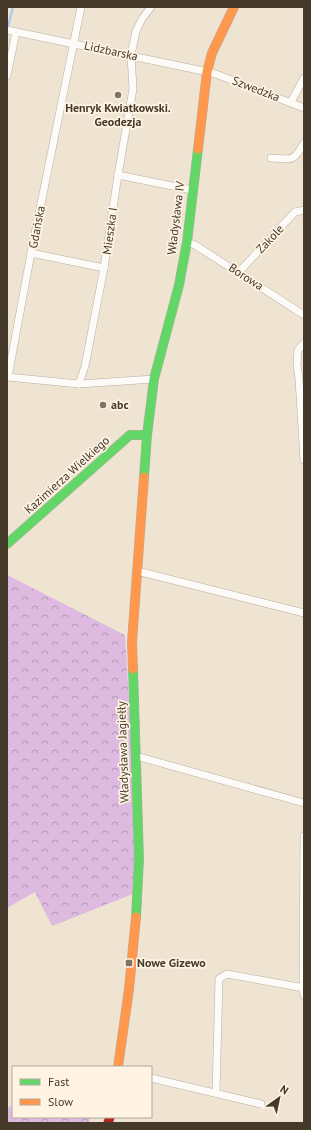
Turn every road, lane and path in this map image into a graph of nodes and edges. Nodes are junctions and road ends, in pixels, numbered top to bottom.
1 (82, 7) edge
2 (151, 7) edge
3 (234, 7) edge
4 (7, 30) edge
5 (16, 32) junction
6 (73, 43) junction
7 (131, 55) junction
8 (207, 72) junction
9 (7, 76) edge
10 (304, 78) edge
11 (291, 102) junction
12 (304, 108) edge
13 (304, 143) edge
14 (271, 158) dead end
15 (118, 175) junction
16 (192, 190) junction
17 (304, 210) edge
18 (186, 242) junction
19 (31, 253) junction
20 (104, 268) junction
21 (238, 273) junction
22 (304, 313) edge
23 (304, 343) edge
24 (154, 379) junction
25 (80, 384) junction
26 (147, 435) junction
27 (304, 460) edge
28 (7, 544) edge
29 (137, 571) junction
30 (304, 613) edge
31 (136, 756) junction
32 (304, 803) edge
33 (304, 836) edge
34 (304, 990) edge
35 (118, 1066) edge
36 (152, 1078) edge
37 (216, 1094) junction
38 (261, 1104) dead end

1 - 6 street, Gdańska
2 - 7 street, Mieszka I
3 - 8 street, Władysława IV
4 - 5 street, Lidzbarska
5 - 6 street, Lidzbarska
5 - 9 street
6 - 7 street, Lidzbarska
6 - 19 street, Gdańska
7 - 8 street, Lidzbarska
7 - 15 street, Mieszka I
8 - 11 street, Szwedzka
8 - 16 street, Władysława IV
10 - 11 street
11 - 12 street, Szwedzka
13 - 14 street
15 - 16 street
15 - 20 street, Mieszka I
16 - 18 street, Władysława IV
17 - 21 street, Zakole
18 - 21 street, Borowa
18 - 24 street, Władysława IV
19 - 20 street
19 - 25 street, Gdańska
20 - 25 street, Mieszka I
21 - 22 street, Borowa
23 - 27 street
24 - 25 street
24 - 26 street, Władysława IV
26 - 28 street, Kazimierza Wielkiego
26 - 29 street, Władysława Jagiełły
29 - 30 street
29 - 31 street, Władysława Jagiełły
31 - 32 street
31 - 35 street, Władysława Jagiełły
33 - 34 street
34 - 37 street
36 - 37 street
37 - 38 street

